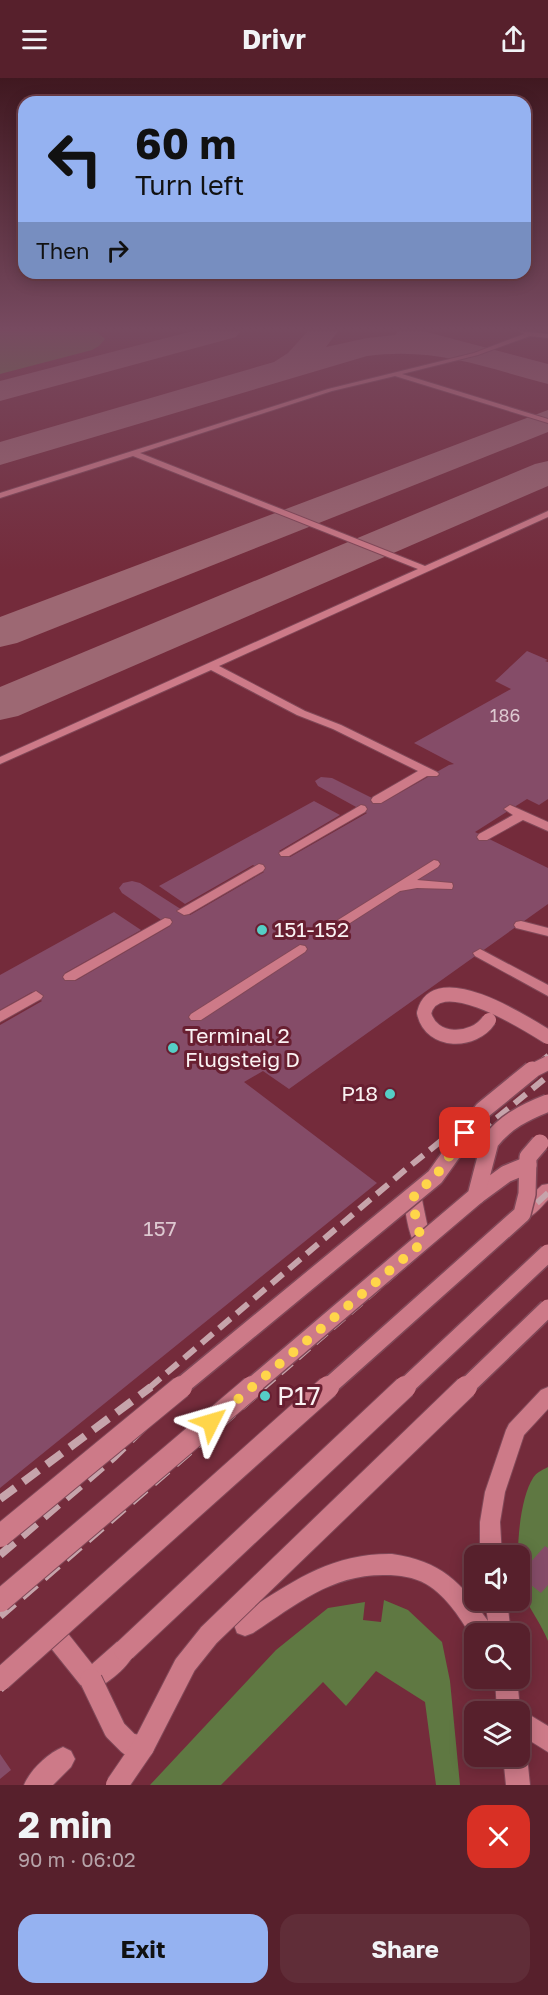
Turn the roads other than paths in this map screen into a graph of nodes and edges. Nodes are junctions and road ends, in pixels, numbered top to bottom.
1 (265, 411) edge
2 (514, 411) edge
3 (548, 421) edge
4 (132, 453) junction
5 (0, 496) edge
6 (548, 514) edge
7 (425, 569) junction
8 (211, 666) junction
9 (0, 761) edge
10 (377, 800) dead end
11 (361, 809) dead end
12 (547, 825) edge
13 (483, 837) dead end
14 (285, 853) dead end
15 (435, 864) dead end
16 (259, 868) dead end
17 (447, 885) dead end
18 (392, 891) junction
19 (184, 911) dead end
20 (345, 920) dead end
21 (165, 922) dead end
22 (521, 925) dead end
23 (548, 932) edge
24 (300, 949) dead end
25 (480, 953) dead end
26 (70, 977) dead end
27 (548, 991) edge
28 (36, 996) dead end
29 (0, 1017) edge
30 (196, 1017) dead end
31 (489, 1020) dead end
32 (548, 1037) edge
33 (548, 1063) edge
34 (548, 1103) edge
35 (548, 1137) edge
36 (528, 1165) junction
37 (548, 1190) edge
38 (414, 1195) junction
39 (476, 1196) junction
40 (522, 1214) junction
41 (422, 1243) junction
42 (548, 1253) edge
43 (548, 1308) edge
44 (548, 1396) edge
45 (0, 1536) edge
46 (491, 1545) edge
47 (0, 1601) edge
48 (475, 1623) edge
49 (244, 1625) dead end
50 (54, 1634) junction
51 (0, 1680) edge
52 (91, 1680) junction
53 (530, 1728) edge
54 (548, 1740) edge
55 (143, 1747) junction
56 (63, 1759) dead end
57 (516, 1767) edge
58 (36, 1785) edge
59 (117, 1785) edge
60 (518, 1785) edge

1 - 4 lane
2 - 3 lane
4 - 5 lane
4 - 7 lane
6 - 7 lane
7 - 8 lane
8 - 9 lane
8 - 10 lane
11 - 14 lane
12 - 13 lane
15 - 18 lane
16 - 19 lane
17 - 18 lane
18 - 20 lane
21 - 26 lane
22 - 23 lane
24 - 30 lane
25 - 27 lane
28 - 29 lane
31 - 32 lane, bridge
33 - 38 lane, bridge
34 - 39 lane, bridge
35 - 36 lane, bridge
36 - 39 lane, bridge
36 - 40 lane, bridge
37 - 40 lane
38 - 41 lane
38 - 45 lane, bridge
39 - 41 lane, bridge
40 - 50 lane, bridge
41 - 47 lane, bridge
42 - 52 lane, bridge
43 - 55 lane, bridge
44 - 46 lane
48 - 49 lane
50 - 51 lane, bridge
50 - 52 lane
52 - 55 lane, bridge
53 - 54 lane
55 - 59 lane, bridge
56 - 58 lane
57 - 60 lane

